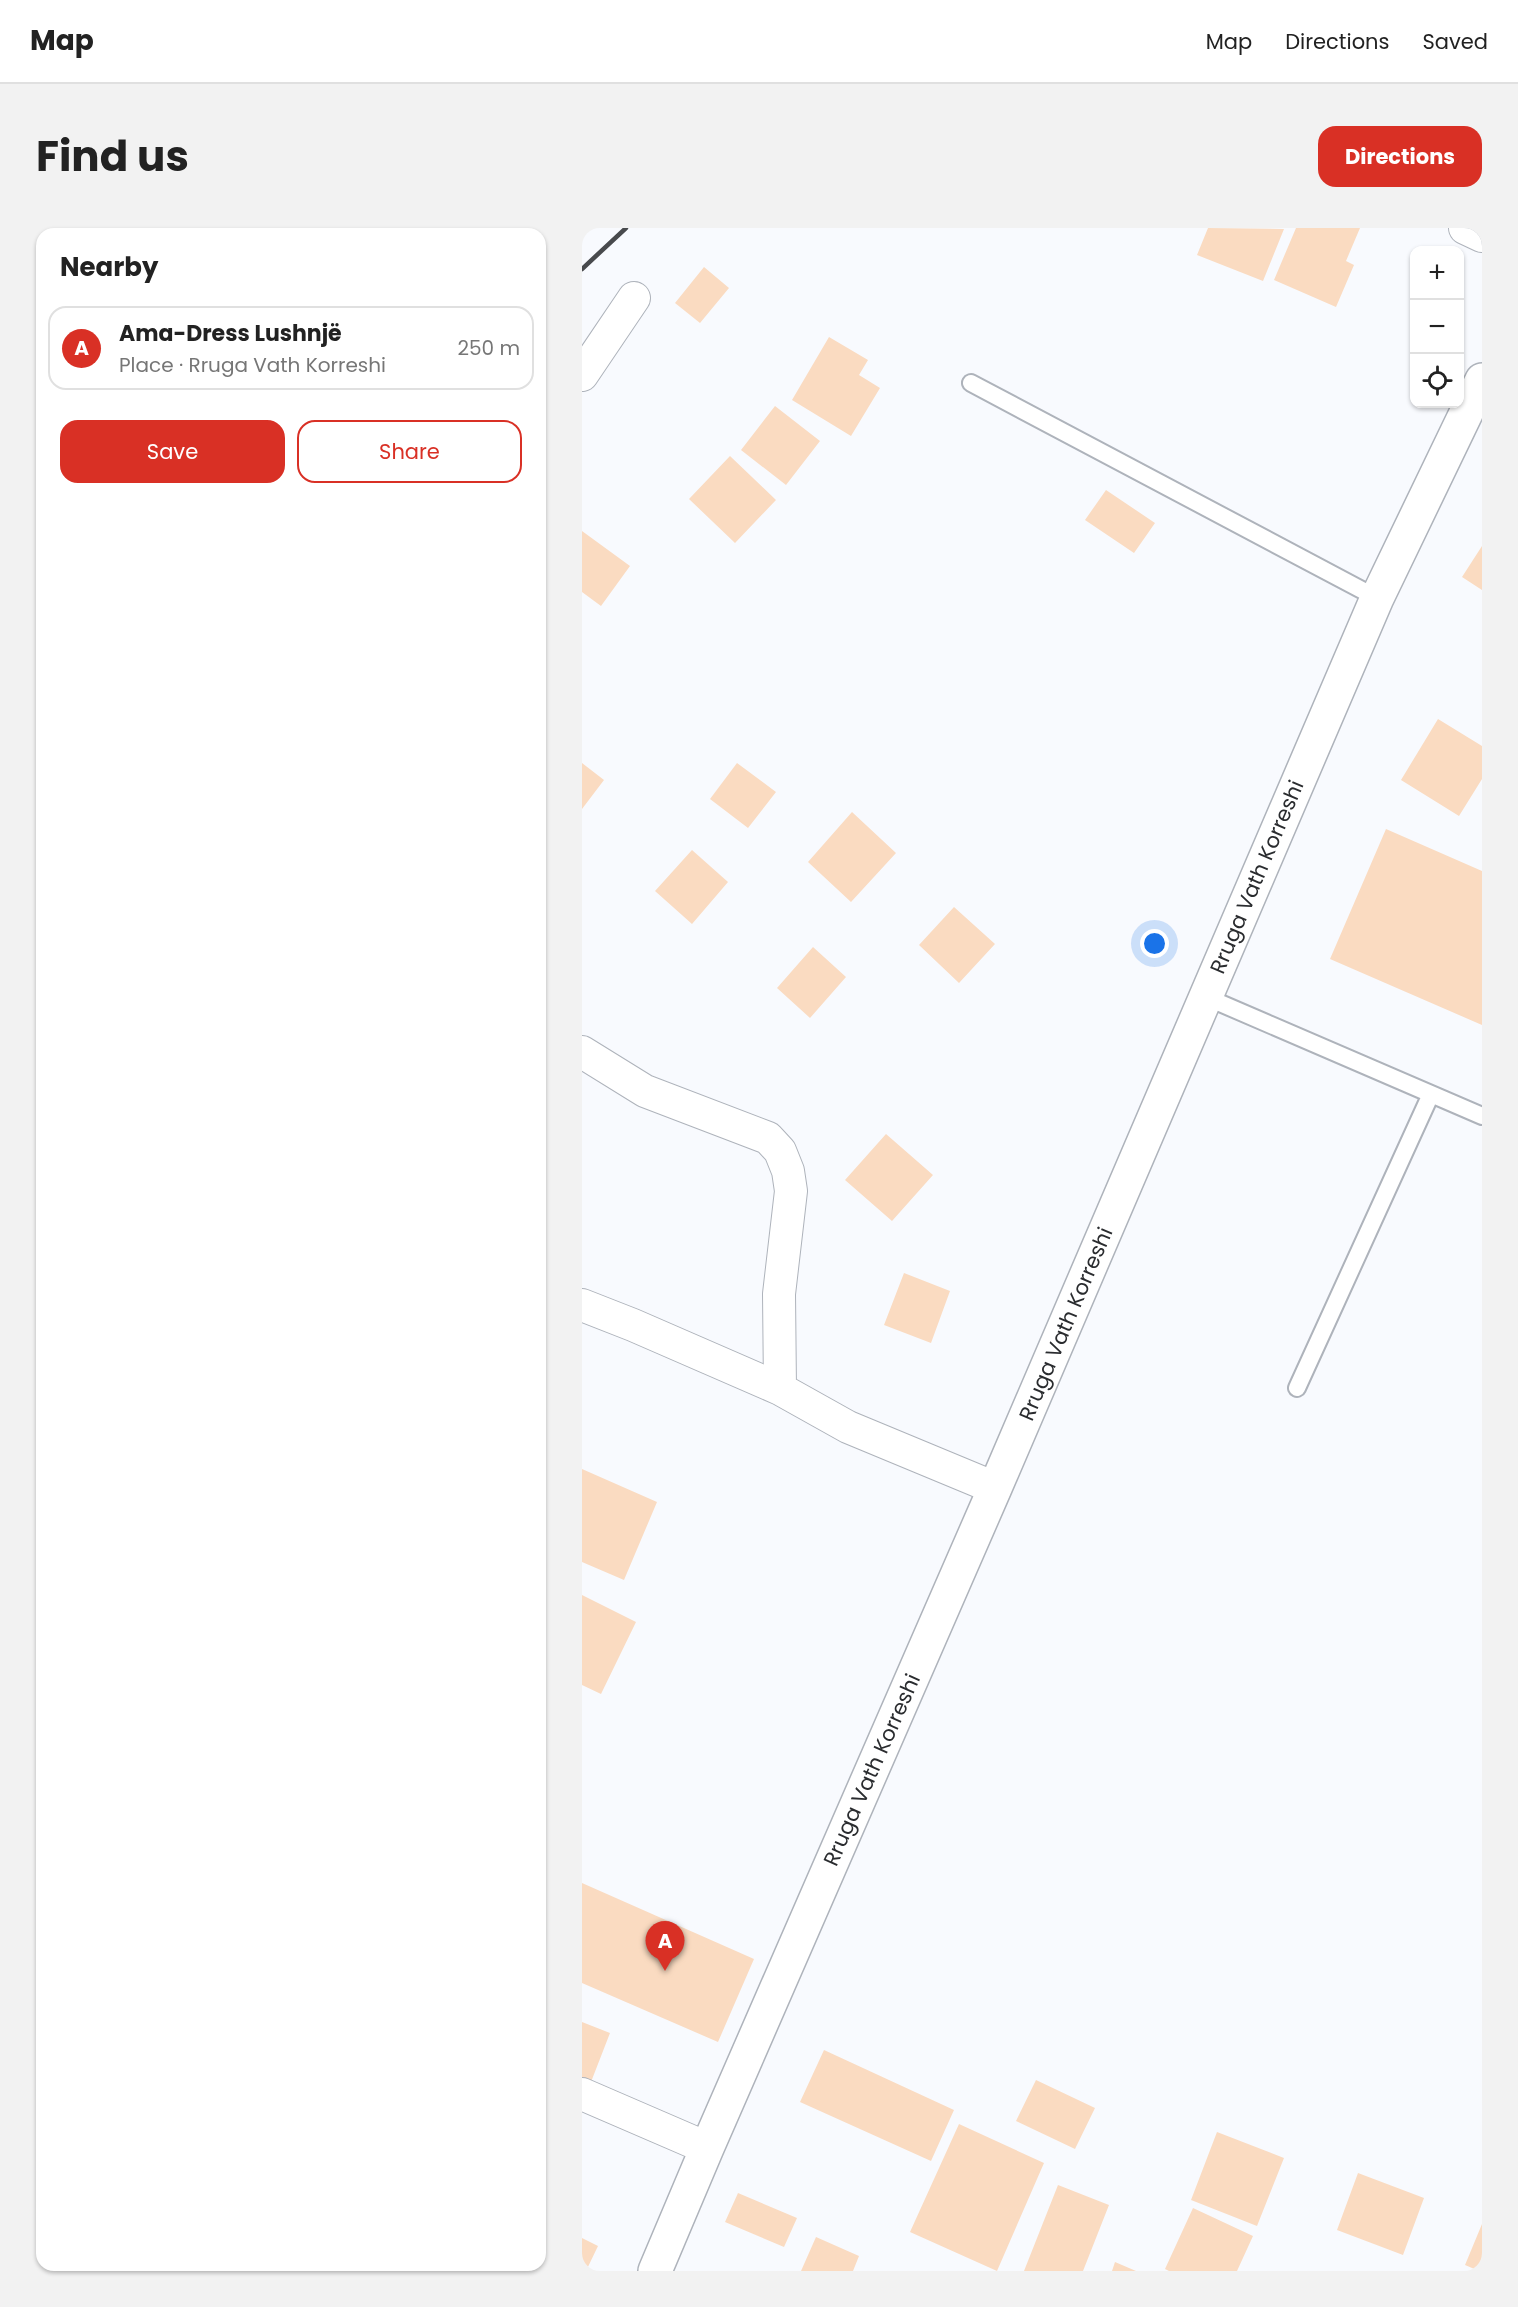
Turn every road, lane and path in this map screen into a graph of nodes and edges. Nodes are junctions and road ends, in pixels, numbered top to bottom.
1 (1465, 228) edge
2 (1482, 236) edge
3 (634, 298) dead end
4 (582, 375) edge
5 (1482, 380) edge
6 (971, 383) dead end
7 (1377, 598) junction
8 (1206, 997) junction
9 (582, 1052) edge
10 (1431, 1094) junction
11 (1482, 1116) edge
12 (582, 1305) edge
13 (1297, 1388) dead end
14 (780, 1389) junction
15 (995, 1488) junction
16 (582, 2094) edge
17 (706, 2148) junction
18 (655, 2271) edge

1 - 2 street
3 - 4 street
5 - 7 main road, Rruga Vath Korreshi
6 - 7 lane
7 - 8 main road, Rruga Vath Korreshi
8 - 10 lane
8 - 15 main road, Rruga Vath Korreshi
9 - 14 street
10 - 11 lane
10 - 13 lane
12 - 14 street
14 - 15 street
15 - 17 main road, Rruga Vath Korreshi
16 - 17 street
17 - 18 main road, Rruga Vath Korreshi

